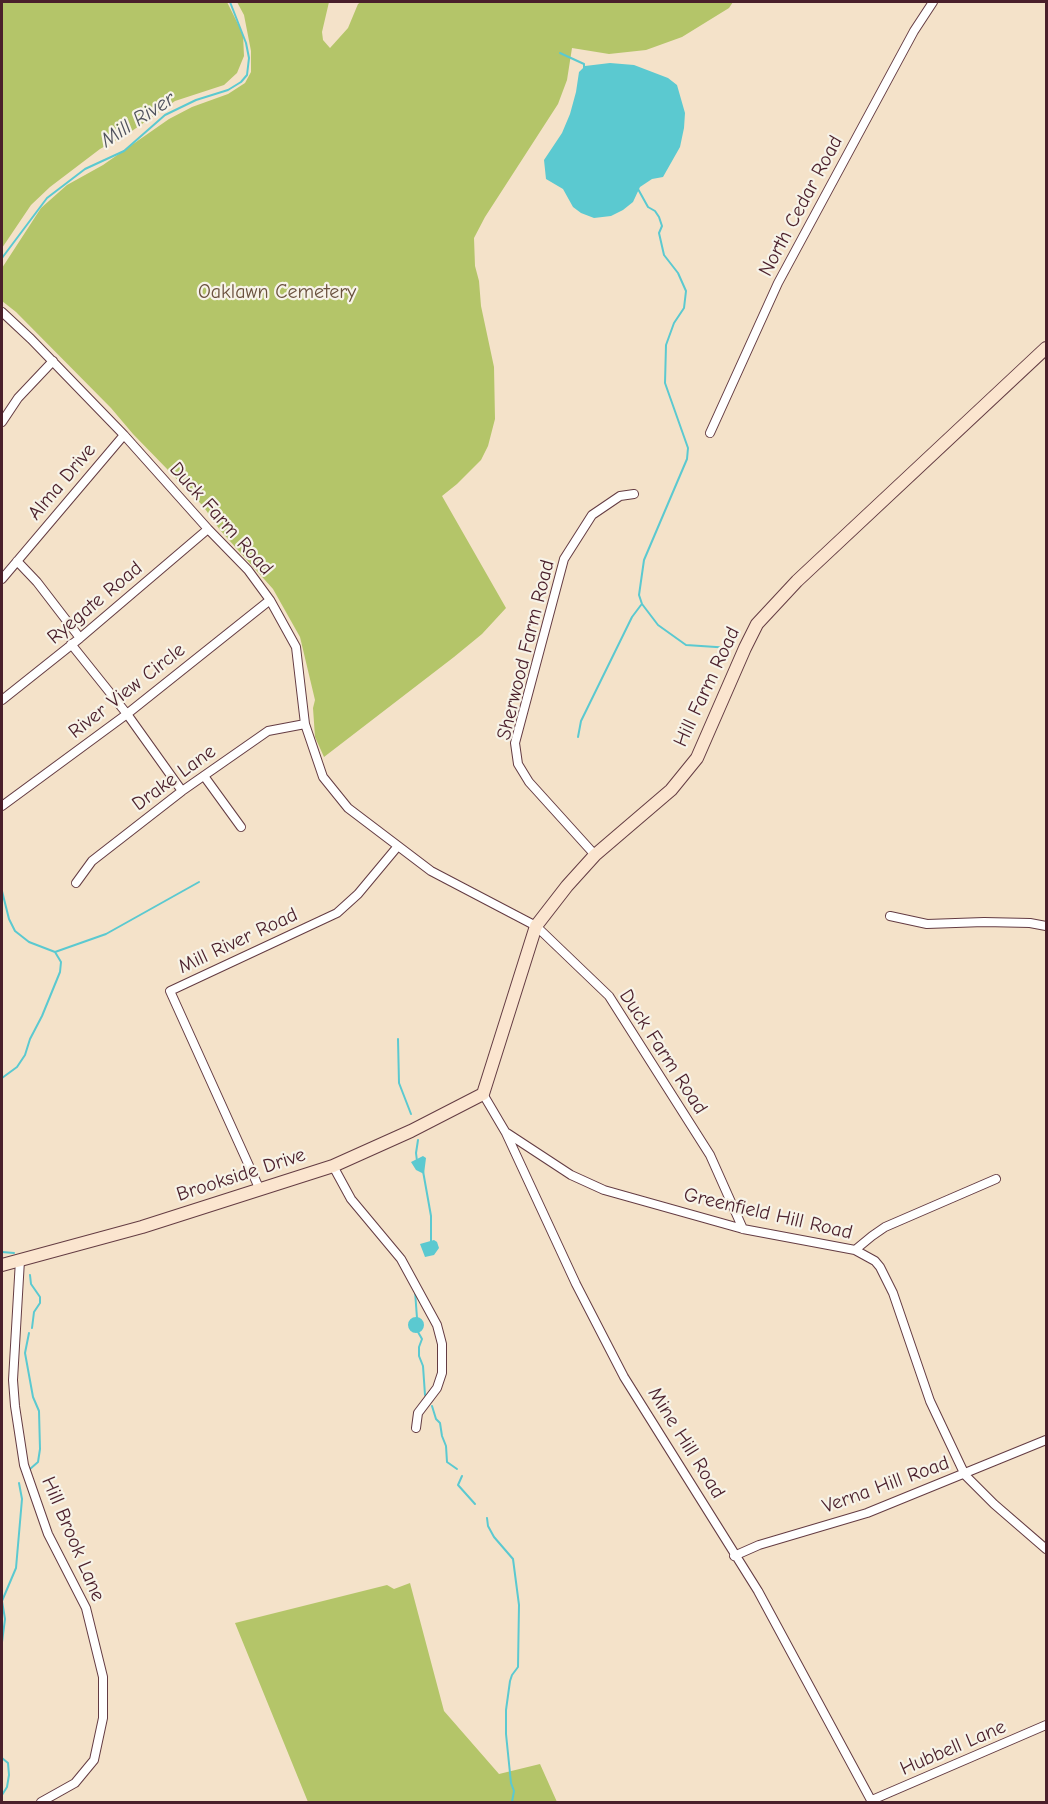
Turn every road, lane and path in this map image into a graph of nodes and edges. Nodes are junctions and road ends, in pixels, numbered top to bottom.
1 (933, 2) edge
2 (2, 312) edge
3 (1047, 348) edge
4 (53, 361) junction
5 (2, 422) edge
6 (710, 433) dead end
7 (124, 435) junction
8 (634, 494) dead end
9 (208, 529) junction
10 (17, 561) junction
11 (2, 579) edge
12 (270, 600) junction
13 (80, 638) junction
14 (71, 644) junction
15 (2, 700) edge
16 (127, 714) junction
17 (305, 724) junction
18 (204, 776) junction
19 (182, 791) junction
20 (2, 806) edge
21 (241, 826) dead end
22 (398, 846) junction
23 (595, 855) junction
24 (76, 883) dead end
25 (890, 916) dead end
26 (536, 926) junction
27 (1047, 926) edge
28 (483, 1094) junction
29 (506, 1133) junction
30 (333, 1166) junction
31 (996, 1179) dead end
32 (260, 1190) junction
33 (743, 1229) junction
34 (855, 1250) junction
35 (20, 1260) junction
36 (2, 1266) edge
37 (416, 1428) dead end
38 (1047, 1440) edge
39 (965, 1474) junction
40 (1047, 1549) edge
41 (734, 1556) junction
42 (1047, 1725) edge
43 (872, 1802) edge
44 (41, 1803) edge

1 - 6 street, North Cedar Road
2 - 4 street, Duck Farm Road
3 - 23 main road, Hill Farm Road
4 - 5 street
4 - 7 street, Duck Farm Road
7 - 9 street, Duck Farm Road
7 - 10 street, Alma Drive
8 - 23 street, Sherwood Farm Road
9 - 12 street, Duck Farm Road
9 - 13 street, Ryegate Road
10 - 11 street, Alma Drive
10 - 13 street
12 - 16 street, River View Circle
12 - 17 street, Duck Farm Road
13 - 14 street, Ryegate Road
14 - 15 street, Ryegate Road
14 - 16 street
16 - 19 street
16 - 20 street, River View Circle
17 - 18 street, Drake Lane
17 - 22 street, Duck Farm Road
18 - 19 street, Drake Lane
18 - 21 street
19 - 24 street, Drake Lane
22 - 26 street, Duck Farm Road
22 - 32 street, Mill River Road
23 - 26 main road, Hill Farm Road
25 - 27 street
26 - 28 main road, Hill Farm Road
26 - 33 street, Duck Farm Road
28 - 29 street, Mine Hill Road
28 - 30 main road, Brookside Drive
29 - 33 street, Greenfield Hill Road
29 - 41 street, Mine Hill Road
30 - 32 main road, Brookside Drive
30 - 37 street
31 - 34 street
32 - 35 main road, Brookside Drive
33 - 34 street, Greenfield Hill Road
34 - 39 street, Greenfield Hill Road
35 - 36 main road, Brookside Drive
35 - 44 street, Hill Brook Lane
38 - 39 street, Verna Hill Road
39 - 40 street, Greenfield Hill Road
39 - 41 street, Verna Hill Road
41 - 43 street, Mine Hill Road
42 - 43 street, Hubbell Lane

